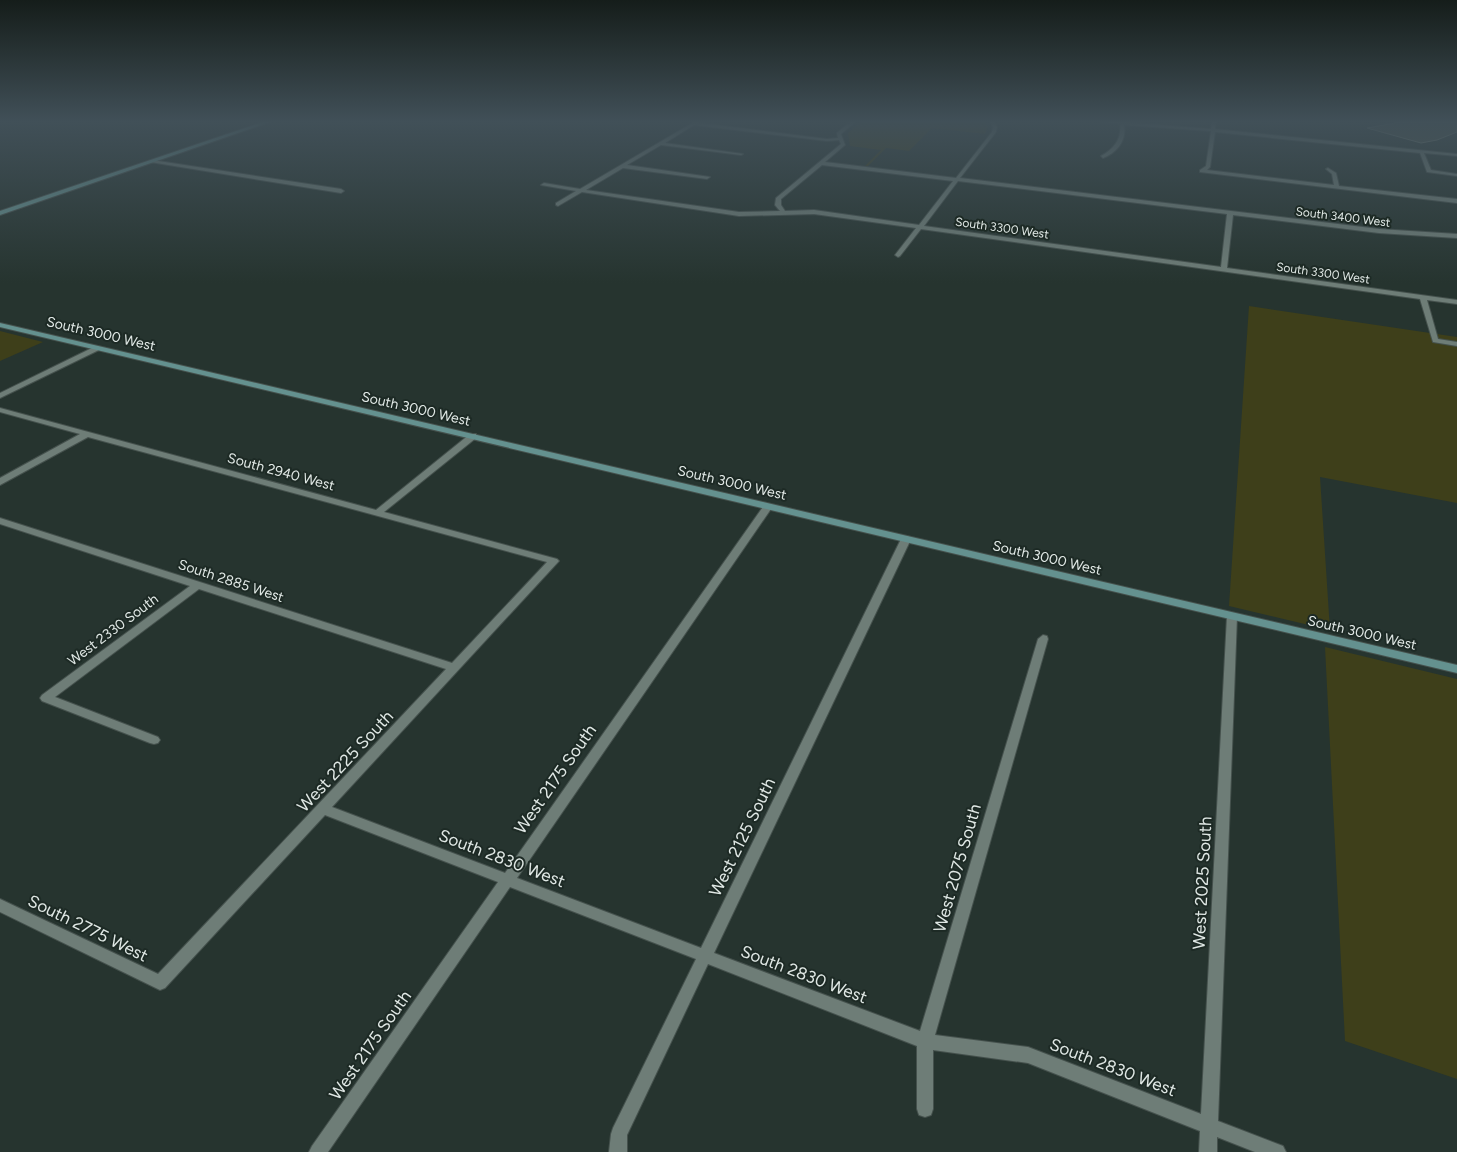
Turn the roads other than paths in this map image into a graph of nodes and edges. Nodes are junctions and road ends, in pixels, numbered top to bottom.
1 (111, 176) edge
2 (239, 176) edge
3 (607, 176) edge
4 (698, 176) edge
5 (806, 176) edge
6 (929, 176) edge
7 (960, 176) edge
8 (1242, 176) edge
9 (1335, 176) edge
10 (708, 177) dead end
11 (957, 179) junction
12 (544, 185) dead end
13 (1337, 187) junction
14 (581, 191) junction
15 (341, 192) dead end
16 (1457, 201) edge
17 (558, 204) dead end
18 (783, 212) junction
19 (0, 213) edge
20 (1230, 213) junction
21 (919, 227) junction
22 (1457, 236) edge
23 (898, 254) dead end
24 (1224, 270) junction
25 (1423, 298) junction
26 (1457, 302) edge
27 (0, 325) edge
28 (1457, 344) edge
29 (99, 348) junction
30 (0, 396) edge
31 (0, 410) edge
32 (87, 434) junction
33 (473, 436) junction
34 (0, 482) edge
35 (768, 506) junction
36 (377, 513) junction
37 (0, 521) edge
38 (906, 539) junction
39 (554, 561) joint
40 (198, 585) junction
41 (1232, 616) junction
42 (1043, 639) dead end
43 (454, 668) junction
44 (1457, 669) edge
45 (154, 740) dead end
46 (323, 809) junction
47 (506, 880) junction
48 (0, 905) edge
49 (704, 956) junction
50 (160, 983) joint
51 (925, 1041) junction
52 (925, 1109) dead end
53 (1209, 1125) junction
54 (318, 1152) edge
55 (618, 1152) edge
56 (1208, 1152) edge
57 (1278, 1152) edge

1 - 19 street
2 - 15 street
3 - 14 street
4 - 10 street
5 - 18 street
6 - 11 street, South 3400 West
7 - 11 street
8 - 13 street
9 - 13 street
11 - 20 street, South 3400 West
11 - 21 street
12 - 14 street, South 3300 West
13 - 16 street
14 - 17 street
14 - 18 street, South 3300 West
18 - 21 street, South 3300 West
20 - 22 street, South 3400 West
20 - 24 street
21 - 23 street
21 - 24 street, South 3300 West
24 - 25 street, South 3300 West
25 - 26 street, South 3300 West
25 - 28 street
27 - 29 street, South 3000 West
29 - 30 street
29 - 33 street, South 3000 West
31 - 32 street, South 2940 West
32 - 34 street
32 - 36 street, South 2940 West
33 - 35 street, South 3000 West
33 - 36 street
35 - 38 street, South 3000 West
35 - 47 street, West 2175 South
36 - 39 street, South 2940 West
37 - 40 street, South 2885 West
38 - 41 street, South 3000 West
38 - 49 street, West 2125 South
39 - 43 street, West 2225 South
40 - 43 street, South 2885 West
40 - 45 street, West 2330 South
41 - 44 street, South 3000 West
41 - 53 street, West 2025 South
42 - 51 street, West 2075 South
43 - 46 street, West 2225 South
46 - 47 street, South 2830 West
46 - 50 street, West 2225 South
47 - 49 street, South 2830 West
47 - 54 street, West 2175 South
48 - 50 street, South 2775 West
49 - 51 street, South 2830 West
49 - 55 street, West 2125 South
51 - 52 street, West 2075 South
51 - 53 street, South 2830 West
53 - 56 street, West 2025 South
53 - 57 street, South 2830 West

